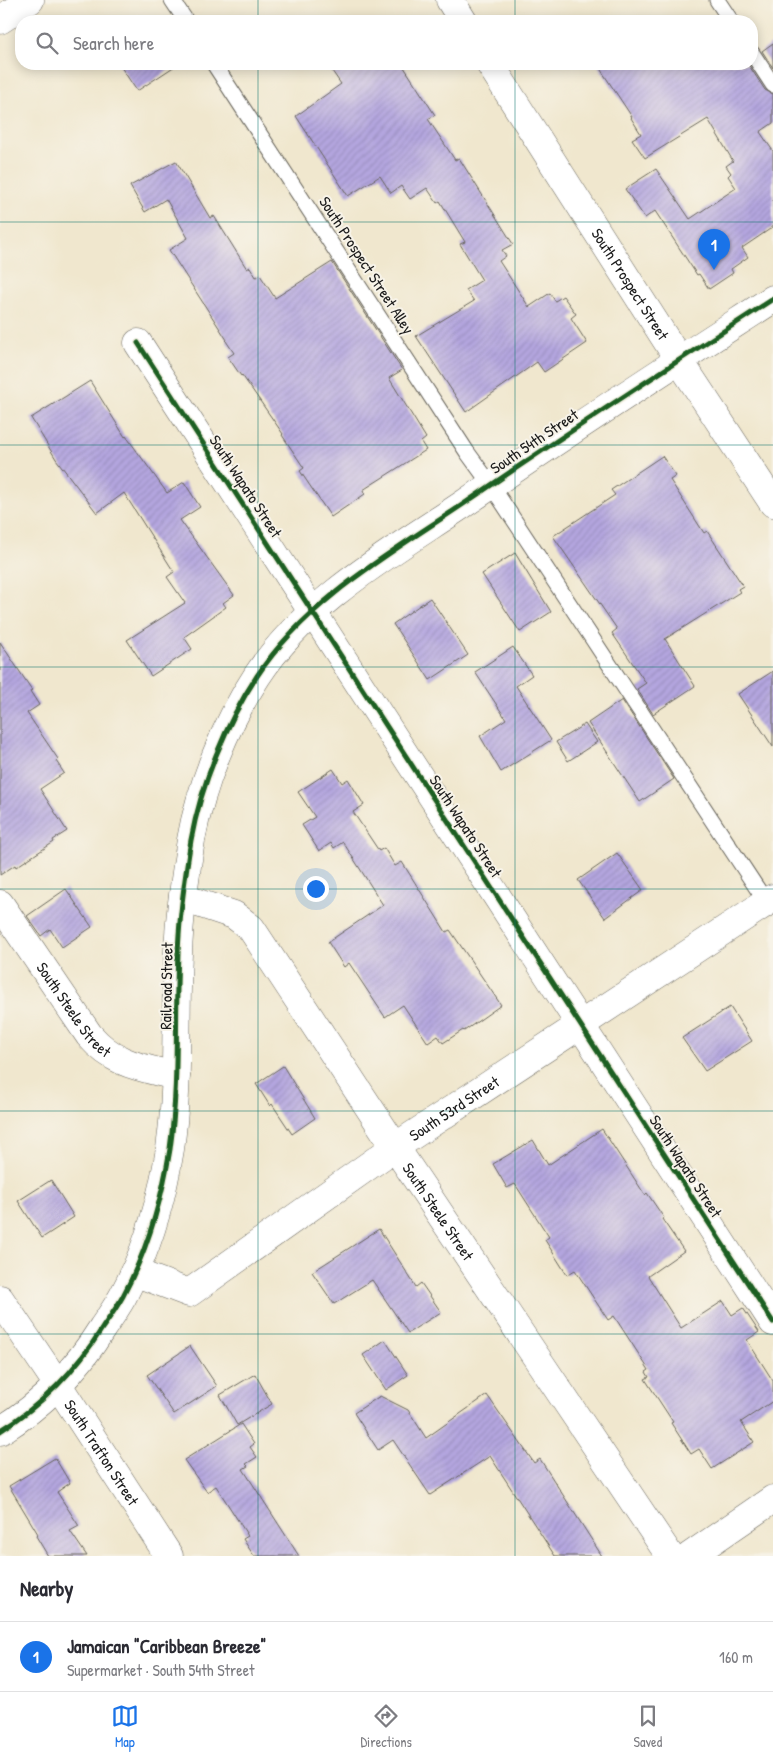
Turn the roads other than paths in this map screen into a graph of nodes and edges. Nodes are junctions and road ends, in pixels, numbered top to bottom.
1 (30, 0) edge
2 (172, 0) edge
3 (450, 0) edge
4 (717, 0) edge
5 (182, 15) edge
6 (459, 15) edge
7 (727, 15) edge
8 (0, 20) edge
9 (758, 62) edge
10 (218, 70) edge
11 (494, 70) edge
12 (773, 86) edge
13 (773, 299) edge
14 (138, 343) dead end
15 (679, 360) junction
16 (491, 484) junction
17 (773, 503) edge
18 (313, 611) junction
19 (183, 898) junction
20 (0, 904) edge
21 (771, 905) edge
22 (579, 1025) junction
23 (176, 1076) junction
24 (396, 1147) junction
25 (134, 1272) junction
26 (0, 1299) edge
27 (773, 1322) edge
28 (58, 1385) junction
29 (0, 1431) edge
30 (773, 1499) edge
31 (169, 1556) edge
32 (670, 1556) edge
33 (690, 1556) edge

1 - 8 street
2 - 5 lane
3 - 6 street
4 - 7 lane
9 - 12 lane
10 - 16 lane, South Prospect Street Alley
11 - 15 street, South Prospect Street
13 - 15 street, South 54th Street
14 - 18 street, South Wapato Street
15 - 16 street, South 54th Street
15 - 17 street, South Prospect Street
16 - 18 street, South 54th Street
16 - 21 lane, South Prospect Street Alley
18 - 19 street, Railroad Street
18 - 22 street, South Wapato Street
19 - 23 street, Railroad Street
19 - 24 street, South Steele Street
20 - 23 street, South Steele Street
21 - 22 street, South 53rd Street
22 - 24 street, South 53rd Street
22 - 27 street, South Wapato Street
23 - 25 street, Railroad Street
24 - 25 street, South 53rd Street
24 - 32 street, South Steele Street
25 - 28 street, Railroad Street
26 - 28 street, South Trafton Street
28 - 29 street
28 - 31 street, South Trafton Street
30 - 33 street

